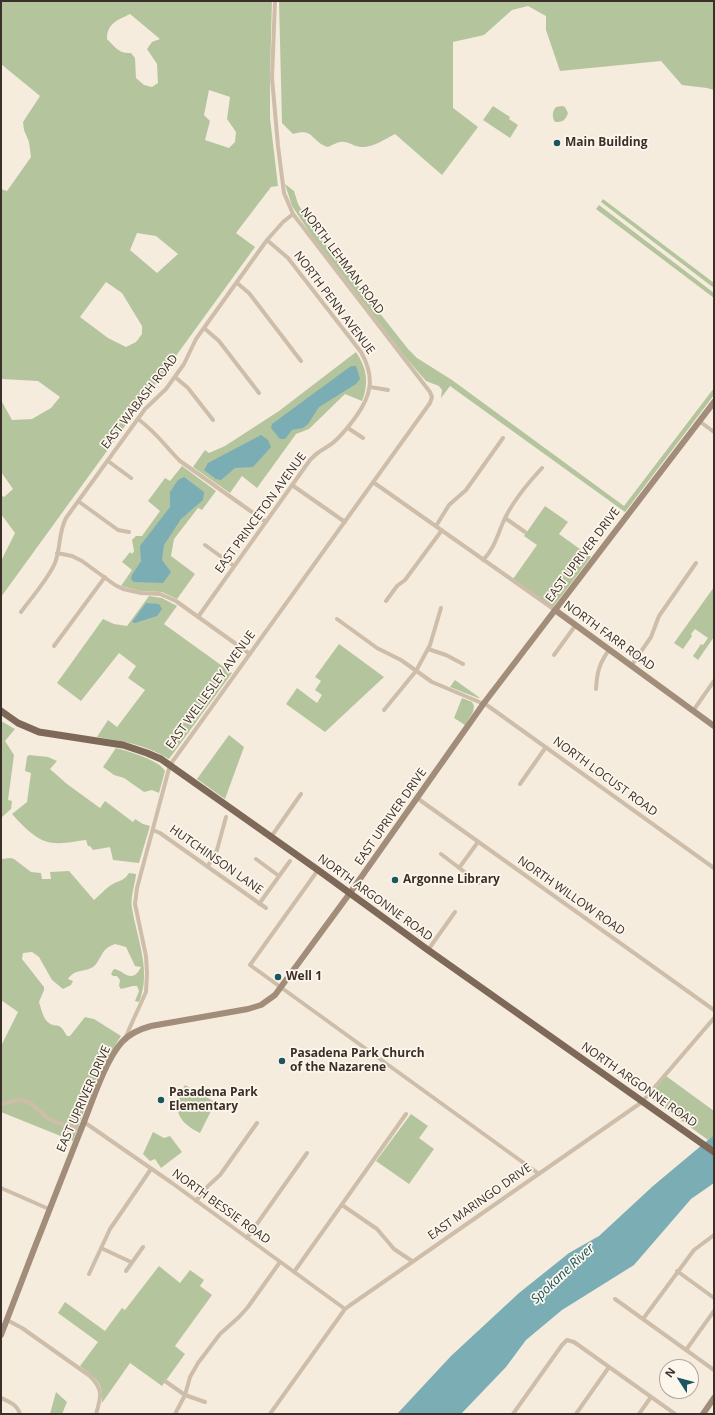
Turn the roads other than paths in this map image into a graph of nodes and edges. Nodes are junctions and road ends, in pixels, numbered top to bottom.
1 (275, 1) edge
2 (293, 214) junction
3 (267, 240) junction
4 (237, 282) junction
5 (204, 328) junction
6 (301, 361) dead end
7 (175, 377) junction
8 (370, 388) junction
9 (388, 390) dead end
10 (259, 393) dead end
11 (432, 397) joint
12 (714, 402) edge
13 (138, 419) junction
14 (213, 420) dead end
15 (699, 421) junction
16 (348, 428) junction
17 (714, 432) edge
18 (363, 438) dead end
19 (503, 438) dead end
20 (108, 461) junction
21 (542, 468) dead end
22 (131, 478) dead end
23 (373, 482) junction
24 (292, 485) junction
25 (78, 501) junction
26 (505, 518) junction
27 (266, 522) junction
28 (344, 522) junction
29 (436, 526) junction
30 (442, 530) junction
31 (129, 532) dead end
32 (525, 532) dead end
33 (205, 545) dead end
34 (58, 553) junction
35 (483, 560) junction
36 (696, 563) dead end
37 (234, 566) junction
38 (105, 577) junction
39 (386, 601) dead end
40 (441, 608) dead end
41 (555, 610) junction
42 (21, 612) dead end
43 (198, 617) junction
44 (337, 619) dead end
45 (576, 626) junction
46 (54, 646) dead end
47 (428, 649) junction
48 (609, 650) junction
49 (250, 654) junction
50 (554, 655) dead end
51 (463, 664) dead end
52 (631, 666) junction
53 (416, 671) junction
54 (714, 681) edge
55 (596, 688) dead end
56 (484, 703) junction
57 (384, 710) dead end
58 (1, 711) edge
59 (693, 711) junction
60 (714, 726) edge
61 (546, 747) junction
62 (170, 765) junction
63 (520, 784) dead end
64 (301, 794) dead end
65 (417, 798) junction
66 (226, 816) dead end
67 (152, 830) junction
68 (271, 837) junction
69 (478, 842) junction
70 (441, 854) dead end
71 (256, 859) dead end
72 (290, 861) dead end
73 (208, 866) junction
74 (459, 868) junction
75 (714, 868) edge
76 (318, 870) junction
77 (279, 876) junction
78 (479, 883) dead end
79 (350, 893) junction
80 (259, 904) junction
81 (266, 908) dead end
82 (455, 912) dead end
83 (428, 950) junction
84 (281, 988) junction
85 (714, 1010) edge
86 (714, 1018) edge
87 (126, 1038) junction
88 (642, 1102) junction
89 (1, 1104) edge
90 (406, 1114) dead end
91 (84, 1122) junction
92 (257, 1123) dead end
93 (82, 1129) junction
94 (714, 1152) edge
95 (307, 1153) dead end
96 (151, 1169) junction
97 (539, 1174) junction
98 (1, 1188) edge
99 (196, 1201) junction
100 (342, 1205) junction
101 (49, 1209) junction
102 (714, 1235) edge
103 (247, 1238) junction
104 (142, 1247) dead end
105 (101, 1248) junction
106 (412, 1261) junction
107 (131, 1262) junction
108 (280, 1262) junction
109 (126, 1271) dead end
110 (294, 1272) junction
111 (677, 1272) junction
112 (90, 1274) dead end
113 (714, 1298) edge
114 (615, 1299) dead end
115 (345, 1309) junction
116 (714, 1311) edge
117 (643, 1319) junction
118 (7, 1320) junction
119 (1, 1335) edge
120 (686, 1350) junction
121 (609, 1367) junction
122 (714, 1370) edge
123 (166, 1381) dead end
124 (185, 1395) junction
125 (651, 1397) junction
126 (1, 1398) edge
127 (714, 1398) edge
128 (204, 1402) dead end
129 (20, 1414) edge
130 (96, 1414) edge
131 (175, 1414) edge
132 (270, 1414) edge
133 (513, 1414) edge
134 (576, 1414) edge
135 (639, 1414) edge
136 (674, 1414) edge
137 (703, 1414) edge

1 - 2 street, NORTH LEHMAN ROAD
2 - 3 street, EAST WABASH ROAD
2 - 11 street, NORTH LEHMAN ROAD
3 - 4 street, EAST WABASH ROAD
3 - 8 street, NORTH PENN AVENUE
4 - 5 street, EAST WABASH ROAD
4 - 6 street
5 - 7 street, EAST WABASH ROAD
5 - 10 street
7 - 13 street, EAST WABASH ROAD
7 - 14 street
8 - 9 street
8 - 16 street, EAST PRINCETON AVENUE
11 - 23 street, EAST WELLESLEY AVENUE
12 - 15 street, EAST UPRIVER DRIVE
13 - 20 street, EAST WABASH ROAD
13 - 27 street
15 - 17 street
15 - 41 street, EAST UPRIVER DRIVE
16 - 18 street
16 - 24 street, EAST PRINCETON AVENUE
19 - 29 street
20 - 22 street
20 - 25 street, EAST WABASH ROAD
21 - 26 street
23 - 28 street, EAST WELLESLEY AVENUE
23 - 29 street, NORTH FARR ROAD
24 - 27 street, EAST PRINCETON AVENUE
24 - 28 street
25 - 31 street
25 - 34 street, EAST WABASH ROAD
26 - 32 street
26 - 35 street
27 - 37 street, EAST PRINCETON AVENUE
28 - 49 street, EAST WELLESLEY AVENUE
29 - 30 street, NORTH FARR ROAD
30 - 35 street, NORTH FARR ROAD
30 - 39 street
33 - 37 street
34 - 38 street
34 - 42 street, EAST WABASH ROAD
35 - 41 street, NORTH FARR ROAD
36 - 52 street
37 - 43 street, EAST PRINCETON AVENUE
38 - 43 street
38 - 46 street
40 - 47 street
41 - 45 street, NORTH FARR ROAD
41 - 56 street, EAST UPRIVER DRIVE
43 - 49 street
44 - 53 street, NORTH LOCUST ROAD
45 - 48 street, NORTH FARR ROAD
45 - 50 street
47 - 51 street
47 - 53 street
48 - 52 street, NORTH FARR ROAD
48 - 55 street
49 - 62 street, EAST WELLESLEY AVENUE
52 - 59 street, NORTH FARR ROAD
53 - 56 street, NORTH LOCUST ROAD
53 - 57 street
54 - 59 street
56 - 61 street, NORTH LOCUST ROAD
56 - 65 street, EAST UPRIVER DRIVE
58 - 62 main road, NORTH ARGONNE ROAD
59 - 60 street, NORTH FARR ROAD
61 - 63 street
61 - 75 street, NORTH LOCUST ROAD
62 - 67 street, EAST WELLESLEY AVENUE
62 - 68 main road, NORTH ARGONNE ROAD
64 - 68 street
65 - 69 street, NORTH WILLOW ROAD
65 - 79 street, EAST UPRIVER DRIVE
66 - 73 street
67 - 73 street, HUTCHINSON LANE
67 - 87 street, EAST WELLESLEY AVENUE
68 - 76 main road, NORTH ARGONNE ROAD
69 - 74 street
69 - 85 street, NORTH WILLOW ROAD
70 - 74 street
71 - 77 street
72 - 77 street
73 - 80 street, HUTCHINSON LANE
74 - 78 street
76 - 79 main road, NORTH ARGONNE ROAD
76 - 84 street
77 - 80 street
79 - 83 main road, NORTH ARGONNE ROAD
79 - 84 street, EAST UPRIVER DRIVE
80 - 81 street, HUTCHINSON LANE
82 - 83 street
83 - 88 main road, NORTH ARGONNE ROAD
84 - 87 street, EAST UPRIVER DRIVE
84 - 97 street
86 - 88 street, EAST MARINGO DRIVE
87 - 91 street, EAST UPRIVER DRIVE
88 - 94 main road, NORTH ARGONNE ROAD
88 - 97 street, EAST MARINGO DRIVE
89 - 93 street
90 - 100 street
91 - 93 street, EAST UPRIVER DRIVE
91 - 96 street, NORTH BESSIE ROAD
92 - 99 street
93 - 101 street, EAST UPRIVER DRIVE
95 - 103 street
96 - 99 street, NORTH BESSIE ROAD
96 - 105 street
97 - 106 street, EAST MARINGO DRIVE
98 - 101 street
99 - 103 street, NORTH BESSIE ROAD
100 - 106 street
100 - 110 street
101 - 118 street, EAST UPRIVER DRIVE
102 - 111 street
103 - 108 street, NORTH BESSIE ROAD
104 - 107 street
105 - 107 street
105 - 112 street
106 - 115 street, EAST MARINGO DRIVE
107 - 109 street
108 - 110 street, NORTH BESSIE ROAD
108 - 124 street
110 - 115 street, NORTH BESSIE ROAD
111 - 113 street
111 - 117 street
114 - 117 street
115 - 132 street, EAST MARINGO DRIVE
116 - 120 street
117 - 120 street
118 - 119 street, EAST UPRIVER DRIVE
118 - 130 street
120 - 122 street
121 - 125 street
121 - 133 street
121 - 134 street
123 - 124 street
124 - 128 street
124 - 131 street
125 - 135 street
125 - 136 street
126 - 129 street
127 - 137 street

